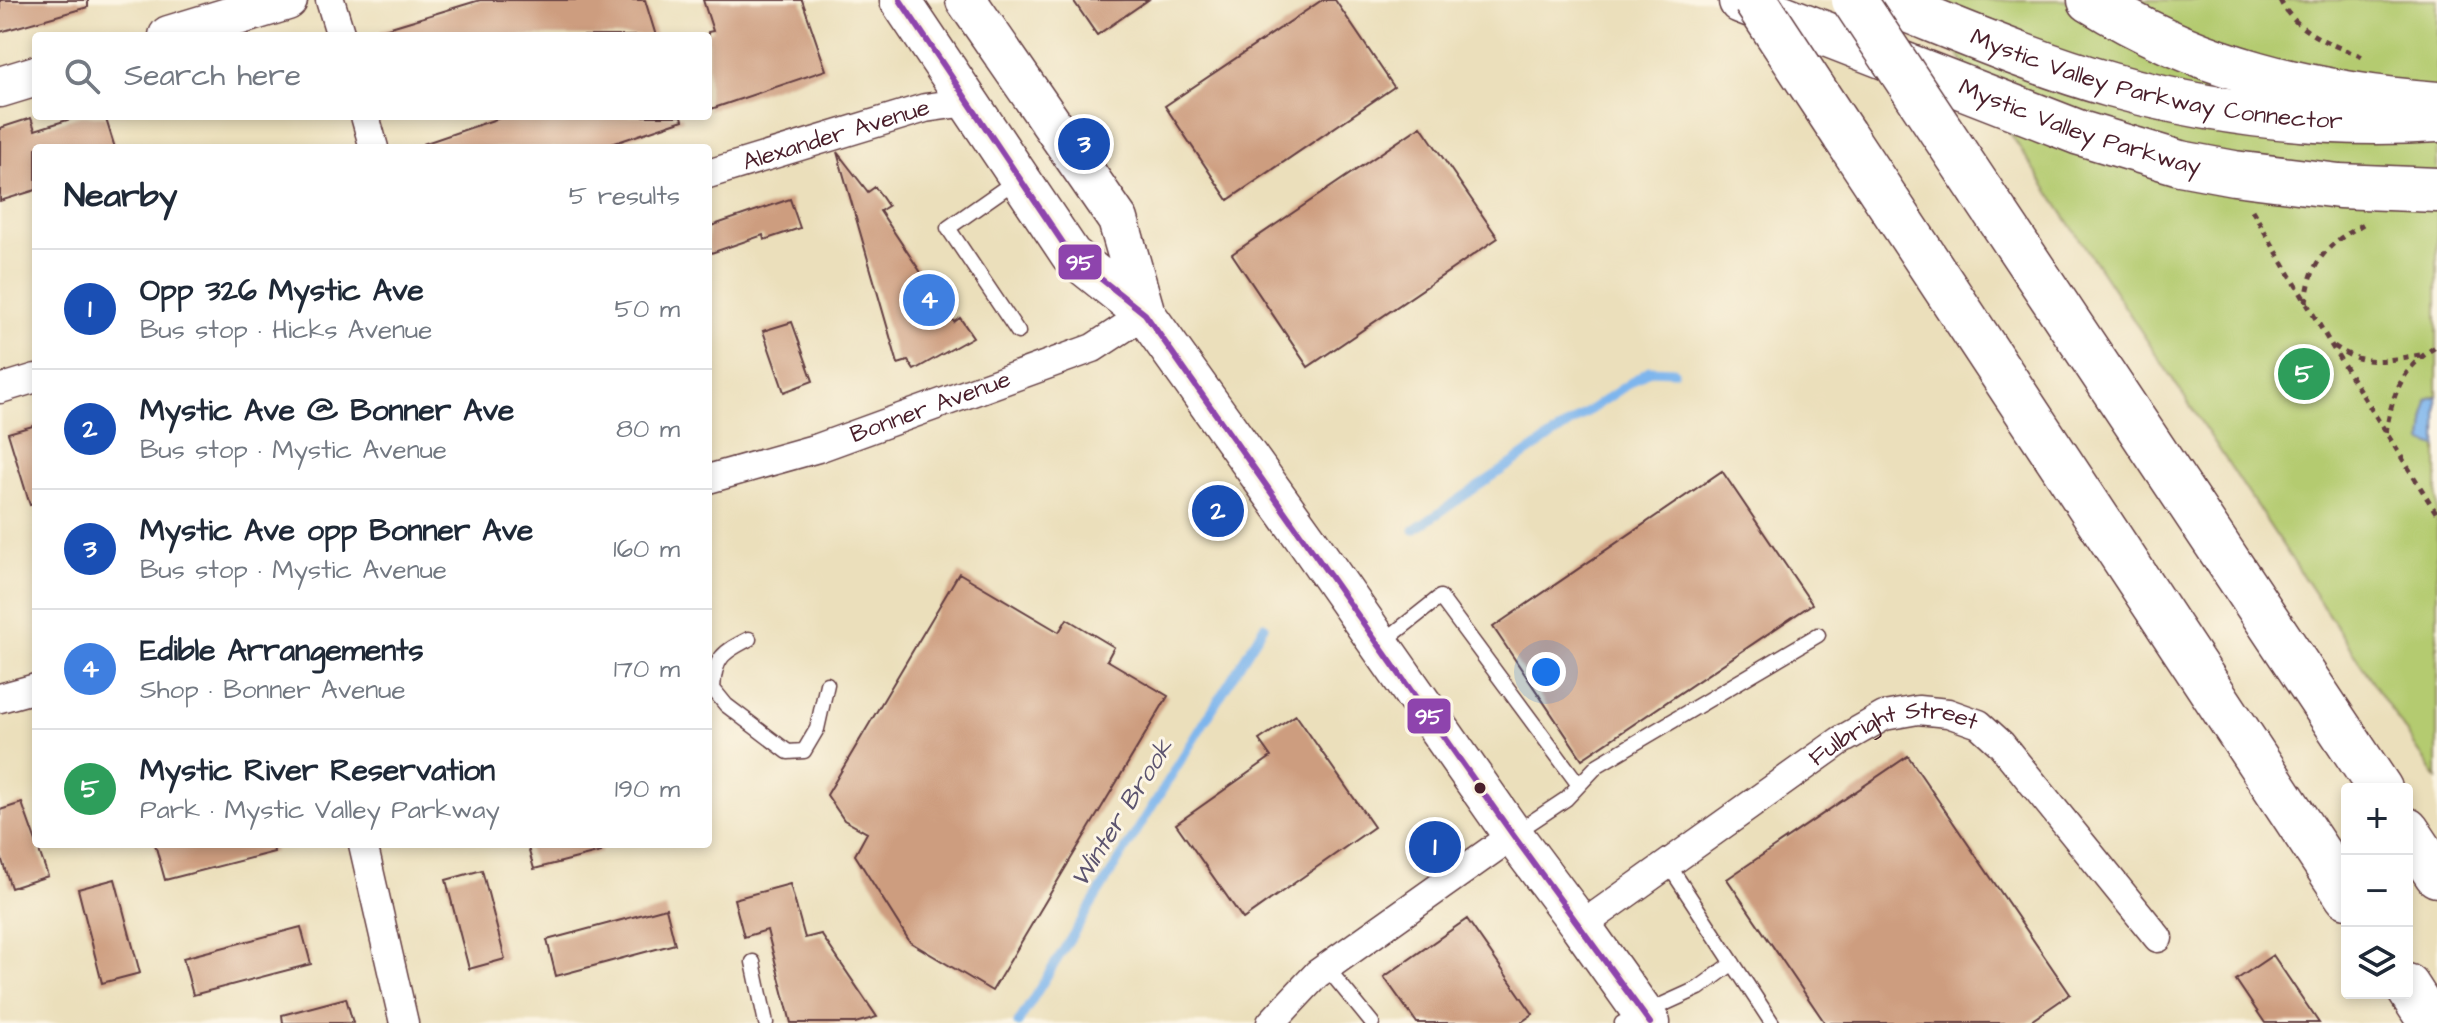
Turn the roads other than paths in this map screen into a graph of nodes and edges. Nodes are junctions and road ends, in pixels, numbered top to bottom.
1 (287, 0) edge
2 (330, 0) edge
3 (900, 0) edge
4 (966, 0) edge
5 (1739, 0) edge
6 (1755, 0) edge
7 (1854, 0) edge
8 (1882, 0) edge
9 (2090, 0) edge
10 (182, 32) edge
11 (340, 32) edge
12 (32, 77) edge
13 (0, 87) edge
14 (967, 102) junction
15 (2437, 104) edge
16 (366, 120) edge
17 (2437, 120) edge
18 (373, 144) edge
19 (712, 173) edge
20 (1020, 177) junction
21 (2437, 190) edge
22 (1145, 314) junction
23 (1018, 332) dead end
24 (32, 379) edge
25 (0, 389) edge
26 (712, 478) edge
27 (1818, 635) dead end
28 (749, 639) dead end
29 (1380, 644) junction
30 (827, 684) dead end
31 (32, 689) edge
32 (0, 698) edge
33 (2348, 741) junction
34 (2376, 783) edge
35 (2387, 783) edge
36 (1579, 785) junction
37 (2413, 810) edge
38 (1513, 835) junction
39 (2437, 836) edge
40 (2413, 839) edge
41 (364, 848) edge
42 (1668, 864) junction
43 (2437, 875) edge
44 (2341, 887) edge
45 (1581, 926) junction
46 (2158, 938) dead end
47 (753, 962) dead end
48 (1733, 963) junction
49 (1327, 968) junction
50 (2413, 995) edge
51 (1638, 1019) edge
52 (404, 1023) edge
53 (766, 1023) edge
54 (1271, 1023) edge
55 (1372, 1023) edge
56 (1772, 1023) edge
57 (2431, 1023) edge

1 - 10 main road
2 - 11 street
3 - 14 main road
4 - 22 main road
5 - 21 main road, Mystic Valley Parkway
6 - 44 main road, bridge
7 - 33 main road, bridge
8 - 17 main road, Mystic Valley Parkway Connector
9 - 15 main road
12 - 13 main road
14 - 19 street, Alexander Avenue
14 - 20 main road
16 - 18 street
20 - 22 main road
20 - 23 lane
22 - 26 street, Bonner Avenue
22 - 29 main road
24 - 25 street
27 - 36 lane
28 - 30 lane
29 - 36 lane
29 - 38 main road
31 - 32 street
33 - 34 main road
33 - 35 main road
36 - 38 lane
37 - 39 main road
38 - 45 main road
38 - 49 street
40 - 43 main road
41 - 52 street
42 - 45 street, Fulbright Street
42 - 46 street, Fulbright Street
42 - 48 lane
45 - 51 main road
47 - 53 lane
48 - 51 lane
48 - 56 lane
49 - 54 street
49 - 55 lane
50 - 57 main road

